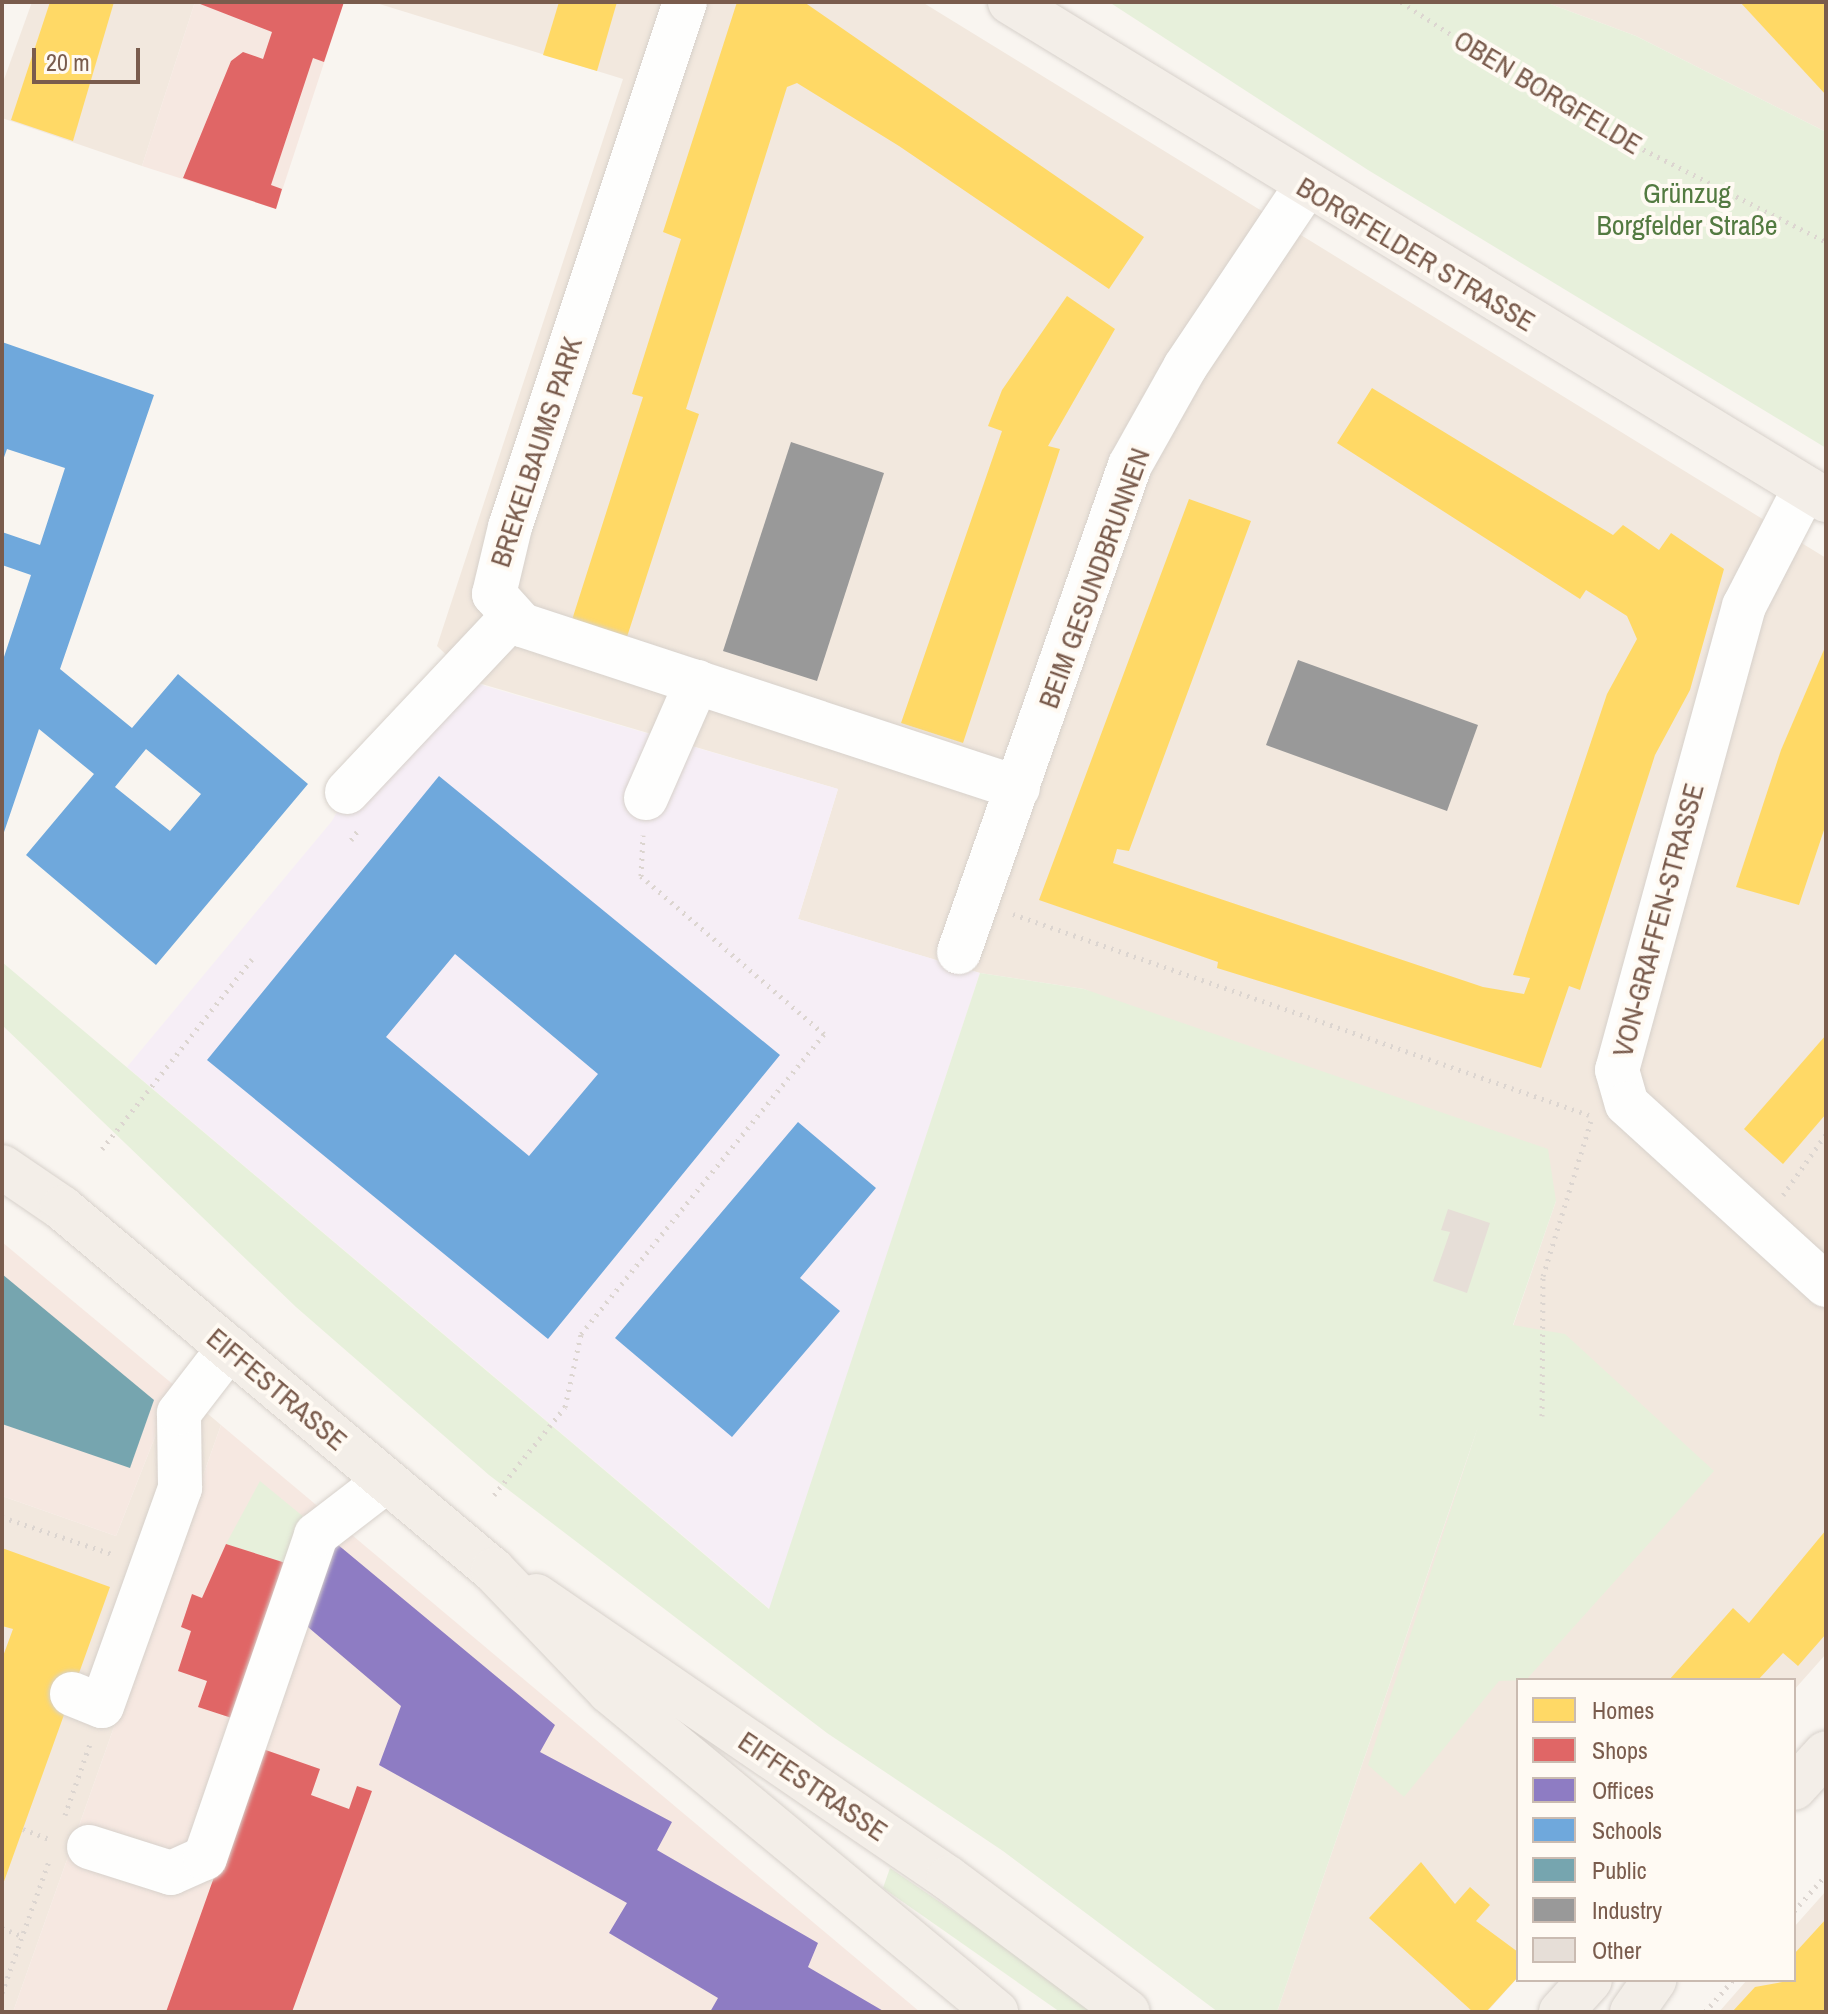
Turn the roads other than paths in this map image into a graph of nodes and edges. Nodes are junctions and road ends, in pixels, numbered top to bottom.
1 (685, 2) edge
2 (1010, 2) edge
3 (1305, 188) junction
4 (1816, 494) edge
5 (511, 618) junction
6 (697, 682) junction
7 (1018, 788) junction
8 (347, 792) dead end
9 (646, 798) road end
10 (959, 952) dead end
11 (2, 1134) edge
12 (2, 1167) edge
13 (62, 1208) junction
14 (1826, 1285) edge
15 (229, 1348) junction
16 (386, 1481) junction
17 (493, 1570) junction
18 (72, 1694) dead end
19 (1826, 1753) edge
20 (1796, 1786) edge
21 (72, 1844) road end
22 (1588, 1982) edge
23 (1653, 1982) edge
24 (996, 2012) edge
25 (1128, 2012) edge
26 (1561, 2012) edge
27 (1632, 2012) edge

1 - 5 street, BREKELBAUMS PARK
2 - 3 main road, BORGFELDER STRASSE
3 - 4 main road, BORGFELDER STRASSE
3 - 7 street, BEIM GESUNDBRUNNEN
4 - 14 street, VON-GRAFFEN-STRASSE
5 - 6 street
5 - 8 street
6 - 7 street
6 - 9 street
7 - 10 street, BEIM GESUNDBRUNNEN
11 - 13 main road, EIFFESTRASSE
12 - 13 main road, EIFFESTRASSE
13 - 15 main road, EIFFESTRASSE
15 - 16 main road, EIFFESTRASSE
15 - 18 street
16 - 17 main road, EIFFESTRASSE
16 - 21 street
17 - 24 main road, EIFFESTRASSE
17 - 25 main road, EIFFESTRASSE
19 - 20 main road
22 - 26 main road
23 - 27 main road

